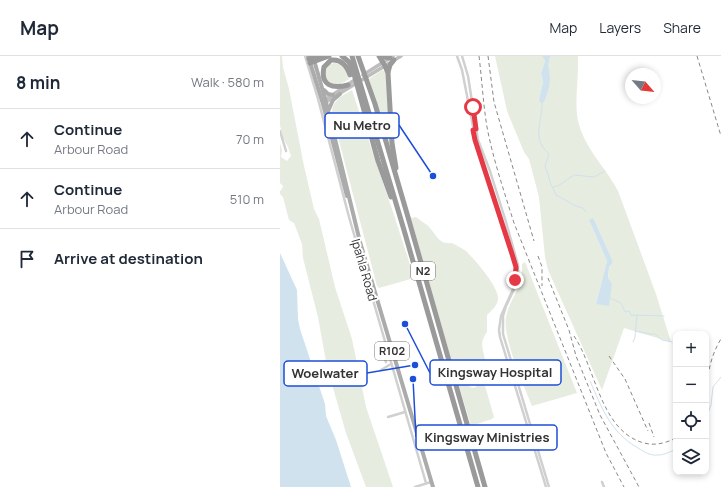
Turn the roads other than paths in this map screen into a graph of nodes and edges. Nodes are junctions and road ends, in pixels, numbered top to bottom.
1 (320, 56) edge
2 (328, 56) edge
3 (342, 56) edge
4 (352, 56) edge
5 (358, 56) edge
6 (380, 56) edge
7 (401, 56) edge
8 (457, 56) edge
9 (462, 56) edge
10 (310, 58) edge
11 (392, 58) edge
12 (384, 64) junction
13 (388, 73) junction
14 (346, 87) junction
15 (322, 88) junction
16 (340, 94) junction
17 (333, 95) junction
18 (324, 102) junction
19 (328, 111) junction
20 (474, 130) junction
21 (280, 131) edge
22 (371, 137) junction
23 (286, 151) dead end
24 (345, 188) junction
25 (401, 220) junction
26 (410, 224) junction
27 (388, 355) junction
28 (384, 356) junction
29 (381, 357) dead end
30 (386, 362) dead end
31 (391, 364) junction
32 (381, 370) dead end
33 (404, 412) junction
34 (388, 417) dead end
35 (602, 482) dead end
36 (428, 483) junction
37 (415, 487) edge
38 (433, 487) edge
39 (478, 487) edge
40 (485, 487) edge
41 (546, 487) edge
42 (550, 487) edge
43 (604, 487) edge

1 - 10 highway
2 - 10 highway
3 - 22 highway
4 - 25 highway, N2
5 - 26 highway, N2
6 - 11 highway
6 - 12 highway
7 - 11 main road
8 - 20 street
9 - 20 street
10 - 15 main road, R102
10 - 18 main road, R102
10 - 24 street, Ipahla Road
11 - 12 main road
11 - 13 highway
12 - 13 highway
12 - 14 main road
13 - 26 highway
14 - 16 main road
14 - 17 main road
14 - 22 highway
15 - 17 main road
15 - 18 main road, R102
16 - 18 main road
16 - 19 main road
17 - 18 main road
18 - 19 main road, R102
18 - 24 main road, R102
19 - 24 main road, R102
20 - 41 street
20 - 42 street
21 - 23 street
22 - 25 highway
24 - 27 street, Ipahla Road
24 - 36 main road, R102
25 - 39 highway, N2
26 - 40 highway, N2
27 - 28 street
27 - 31 street, Ipahla Road
28 - 29 street
28 - 30 street
31 - 32 street
31 - 33 street, Ipahla Road
33 - 34 street
33 - 36 street, Ipahla Road
35 - 43 street
36 - 37 street
36 - 38 main road, R102

